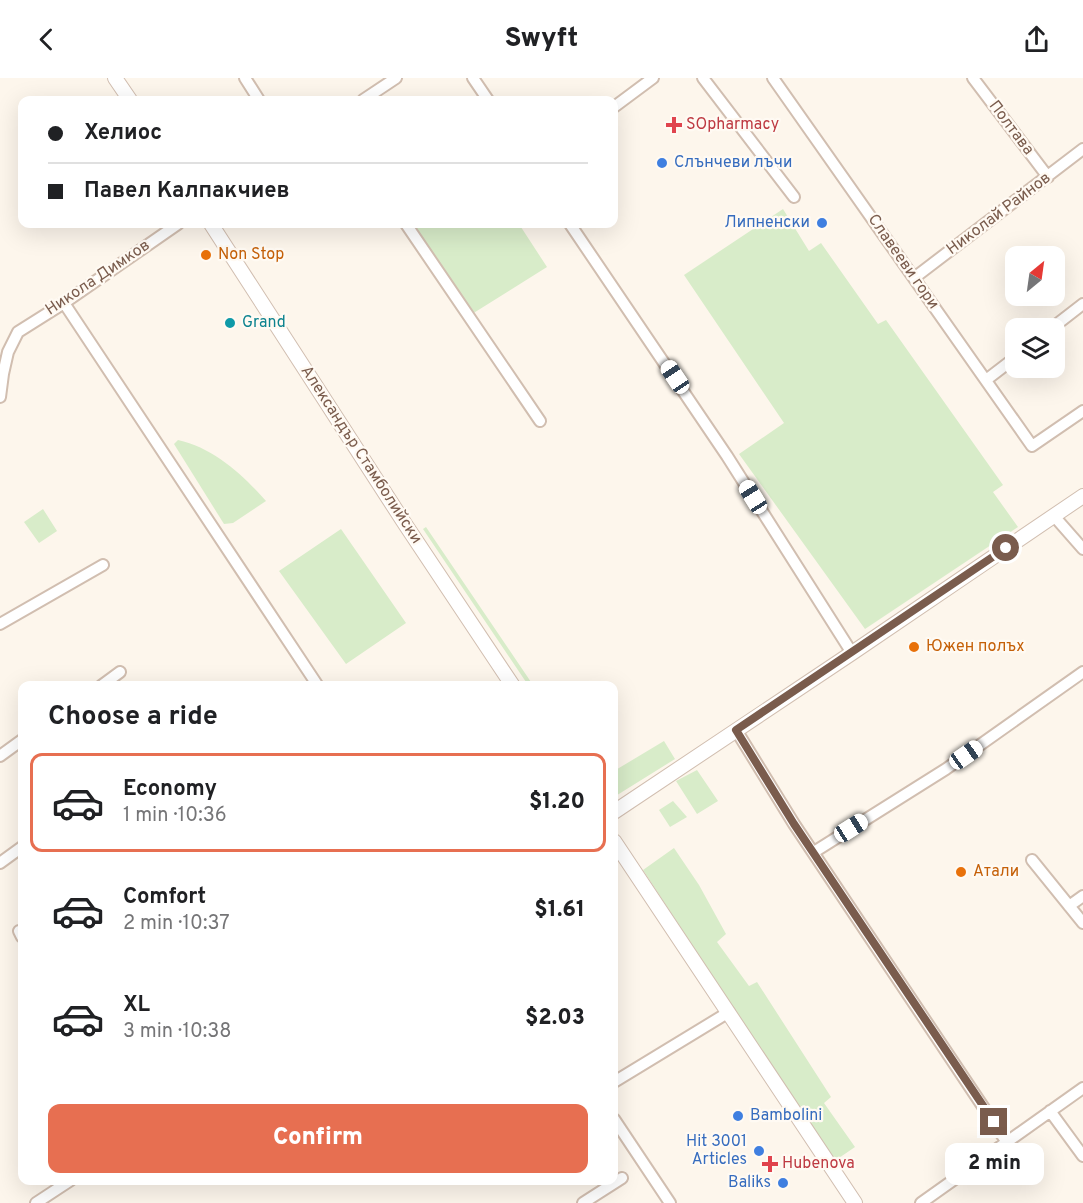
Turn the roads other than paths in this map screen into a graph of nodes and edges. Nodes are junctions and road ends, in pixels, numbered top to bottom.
1 (115, 78) edge
2 (245, 78) edge
3 (396, 78) edge
4 (473, 78) edge
5 (653, 78) edge
6 (703, 78) edge
7 (773, 78) edge
8 (974, 78) edge
9 (127, 96) edge
10 (256, 96) edge
11 (369, 96) edge
12 (485, 96) edge
13 (618, 104) edge
14 (1083, 149) edge
15 (1048, 177) junction
16 (794, 197) dead end
17 (172, 228) edge
18 (215, 228) edge
19 (409, 228) edge
20 (573, 228) edge
21 (914, 278) junction
22 (64, 303) junction
23 (1083, 304) edge
24 (1065, 318) edge
25 (1005, 365) edge
26 (1, 374) edge
27 (986, 380) junction
28 (0, 397) edge
29 (1083, 411) edge
30 (540, 421) dead end
31 (1083, 496) edge
32 (1054, 516) junction
33 (1083, 549) edge
34 (103, 565) dead end
35 (0, 624) edge
36 (852, 653) junction
37 (120, 672) dead end
38 (1083, 672) edge
39 (108, 681) edge
40 (315, 681) edge
41 (510, 681) edge
42 (736, 730) junction
43 (18, 744) edge
44 (0, 756) edge
45 (618, 809) edge
46 (618, 847) edge
47 (18, 850) edge
48 (814, 852) junction
49 (1032, 860) dead end
50 (0, 863) edge
51 (1083, 896) edge
52 (1070, 906) junction
53 (1083, 923) edge
54 (729, 1011) junction
55 (618, 1080) edge
56 (1083, 1088) edge
57 (1050, 1112) junction
58 (618, 1125) edge
59 (1006, 1141) junction
60 (1083, 1156) edge
61 (622, 1178) dead end
62 (618, 1181) edge
63 (63, 1185) edge
64 (611, 1185) edge
65 (36, 1203) edge
66 (583, 1203) edge
67 (670, 1203) edge
68 (855, 1203) edge
69 (921, 1203) edge

1 - 9 street
2 - 10 street
3 - 11 street
4 - 12 street
5 - 13 street
6 - 16 street
7 - 21 street, Славееви гори
8 - 15 street, Полтава
14 - 15 street, Николай Райнов
15 - 21 street, Николай Райнов
17 - 22 street, Никола Димков
18 - 41 street, Александър Стамболийски
19 - 30 street
20 - 36 street
21 - 27 street, Славееви гори
22 - 26 street, Никола Димков
22 - 40 street
23 - 24 street
25 - 27 street
26 - 28 street
27 - 29 street, Славееви гори
31 - 32 street
32 - 33 street
32 - 36 street
34 - 35 street
36 - 42 street
37 - 39 street
38 - 48 street
42 - 45 street
42 - 48 street
43 - 44 street
46 - 54 street
47 - 50 street
48 - 59 street
49 - 52 street
51 - 52 street
52 - 53 street
54 - 55 street
54 - 68 street
56 - 57 street
57 - 59 street
57 - 60 street
58 - 67 street
59 - 69 street
61 - 62 street
63 - 65 street
64 - 66 street

